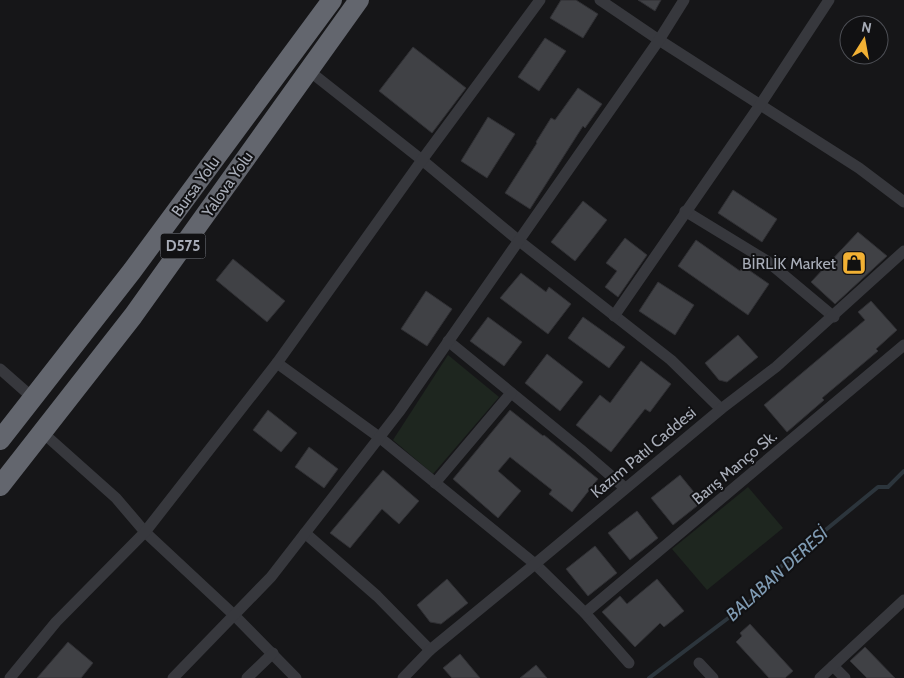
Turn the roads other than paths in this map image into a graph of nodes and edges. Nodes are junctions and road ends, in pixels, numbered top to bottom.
1 (332, 0) edge
2 (359, 0) edge
3 (540, 0) edge
4 (600, 0) edge
5 (684, 0) edge
6 (829, 0) edge
7 (659, 40) junction
8 (308, 70) junction
9 (760, 105) junction
10 (422, 160) junction
11 (904, 202) edge
12 (685, 211) junction
13 (518, 240) junction
14 (904, 251) edge
15 (614, 316) junction
16 (834, 316) junction
17 (448, 341) junction
18 (904, 345) edge
19 (277, 363) junction
20 (0, 369) edge
21 (511, 393) junction
22 (33, 398) junction
23 (721, 409) junction
24 (42, 432) junction
25 (379, 437) junction
26 (0, 440) edge
27 (435, 483) junction
28 (0, 486) edge
29 (625, 488) junction
30 (145, 532) junction
31 (304, 533) junction
32 (535, 564) junction
33 (904, 600) edge
34 (585, 613) junction
35 (234, 615) junction
36 (430, 650) junction
37 (273, 653) junction
38 (629, 663) dead end
39 (699, 663) dead end
40 (833, 666) junction
41 (10, 678) edge
42 (173, 678) edge
43 (247, 678) edge
44 (296, 678) edge
45 (403, 678) edge
46 (712, 678) edge
47 (820, 678) edge
48 (845, 678) edge

1 - 22 highway, Bursa Yolu / D575
2 - 8 highway, Yalova Yolu / D575
3 - 10 street
4 - 7 street
5 - 7 street
6 - 9 street
7 - 9 street
7 - 13 street
8 - 10 street
8 - 24 highway, Yalova Yolu / D575
9 - 11 street
9 - 12 street
10 - 13 street
10 - 19 street
12 - 15 street
12 - 16 street
13 - 15 street
13 - 17 street
14 - 16 street, Kazım Patıl Caddesi
15 - 23 street
16 - 23 street, Kazım Patıl Caddesi
17 - 21 street
17 - 25 street
18 - 34 street, Barış Manço Sk.
19 - 25 street
19 - 30 street
20 - 22 street
21 - 27 street
21 - 29 street
22 - 26 highway, Bursa Yolu / D575
23 - 29 street, Kazım Patıl Caddesi
24 - 28 highway, Yalova Yolu / D575
24 - 30 street
25 - 27 street
25 - 31 street
27 - 32 street
29 - 32 street, Kazım Patıl Caddesi
30 - 35 street
30 - 41 street
31 - 35 street
31 - 36 street
32 - 34 street
32 - 36 street, Kazım Patıl Caddesi
33 - 40 street
34 - 38 street
35 - 37 street
35 - 42 street
36 - 45 street, Kazım Patıl Caddesi
37 - 43 street
37 - 44 street
39 - 46 street
40 - 47 street
40 - 48 street

